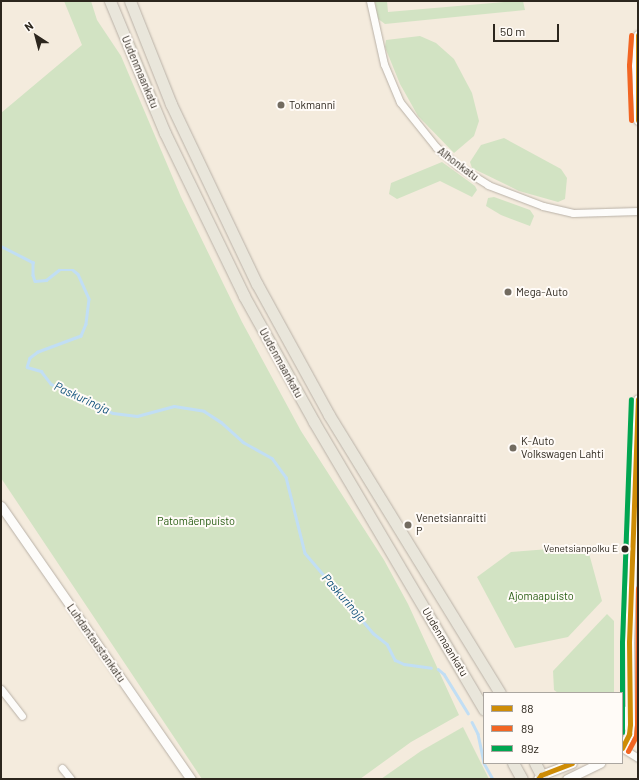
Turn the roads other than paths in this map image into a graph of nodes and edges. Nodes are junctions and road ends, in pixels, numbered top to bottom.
1 (110, 1) edge
2 (130, 1) edge
3 (370, 1) edge
4 (638, 35) edge
5 (638, 120) edge
6 (638, 211) edge
7 (638, 399) edge
8 (1, 506) edge
9 (1, 689) edge
10 (499, 692) edge
11 (628, 702) junction
12 (483, 707) edge
13 (22, 716) dead end
14 (623, 722) edge
15 (623, 746) edge
16 (623, 749) edge
17 (638, 758) edge
18 (514, 764) edge
19 (535, 764) edge
20 (570, 764) edge
21 (598, 764) edge
22 (62, 768) dead end
23 (541, 778) edge
24 (71, 779) edge
25 (191, 779) edge
26 (522, 779) edge
27 (567, 779) edge

1 - 12 main road, Uudenmaankatu
2 - 10 main road, Uudenmaankatu
3 - 6 street, Alhonkatu
4 - 5 street
7 - 11 street
8 - 25 street, Luhdantaustankatu
9 - 13 street
11 - 14 street
11 - 15 street
16 - 17 street
18 - 26 main road
19 - 23 main road
20 - 23 street
21 - 27 street
22 - 24 street

